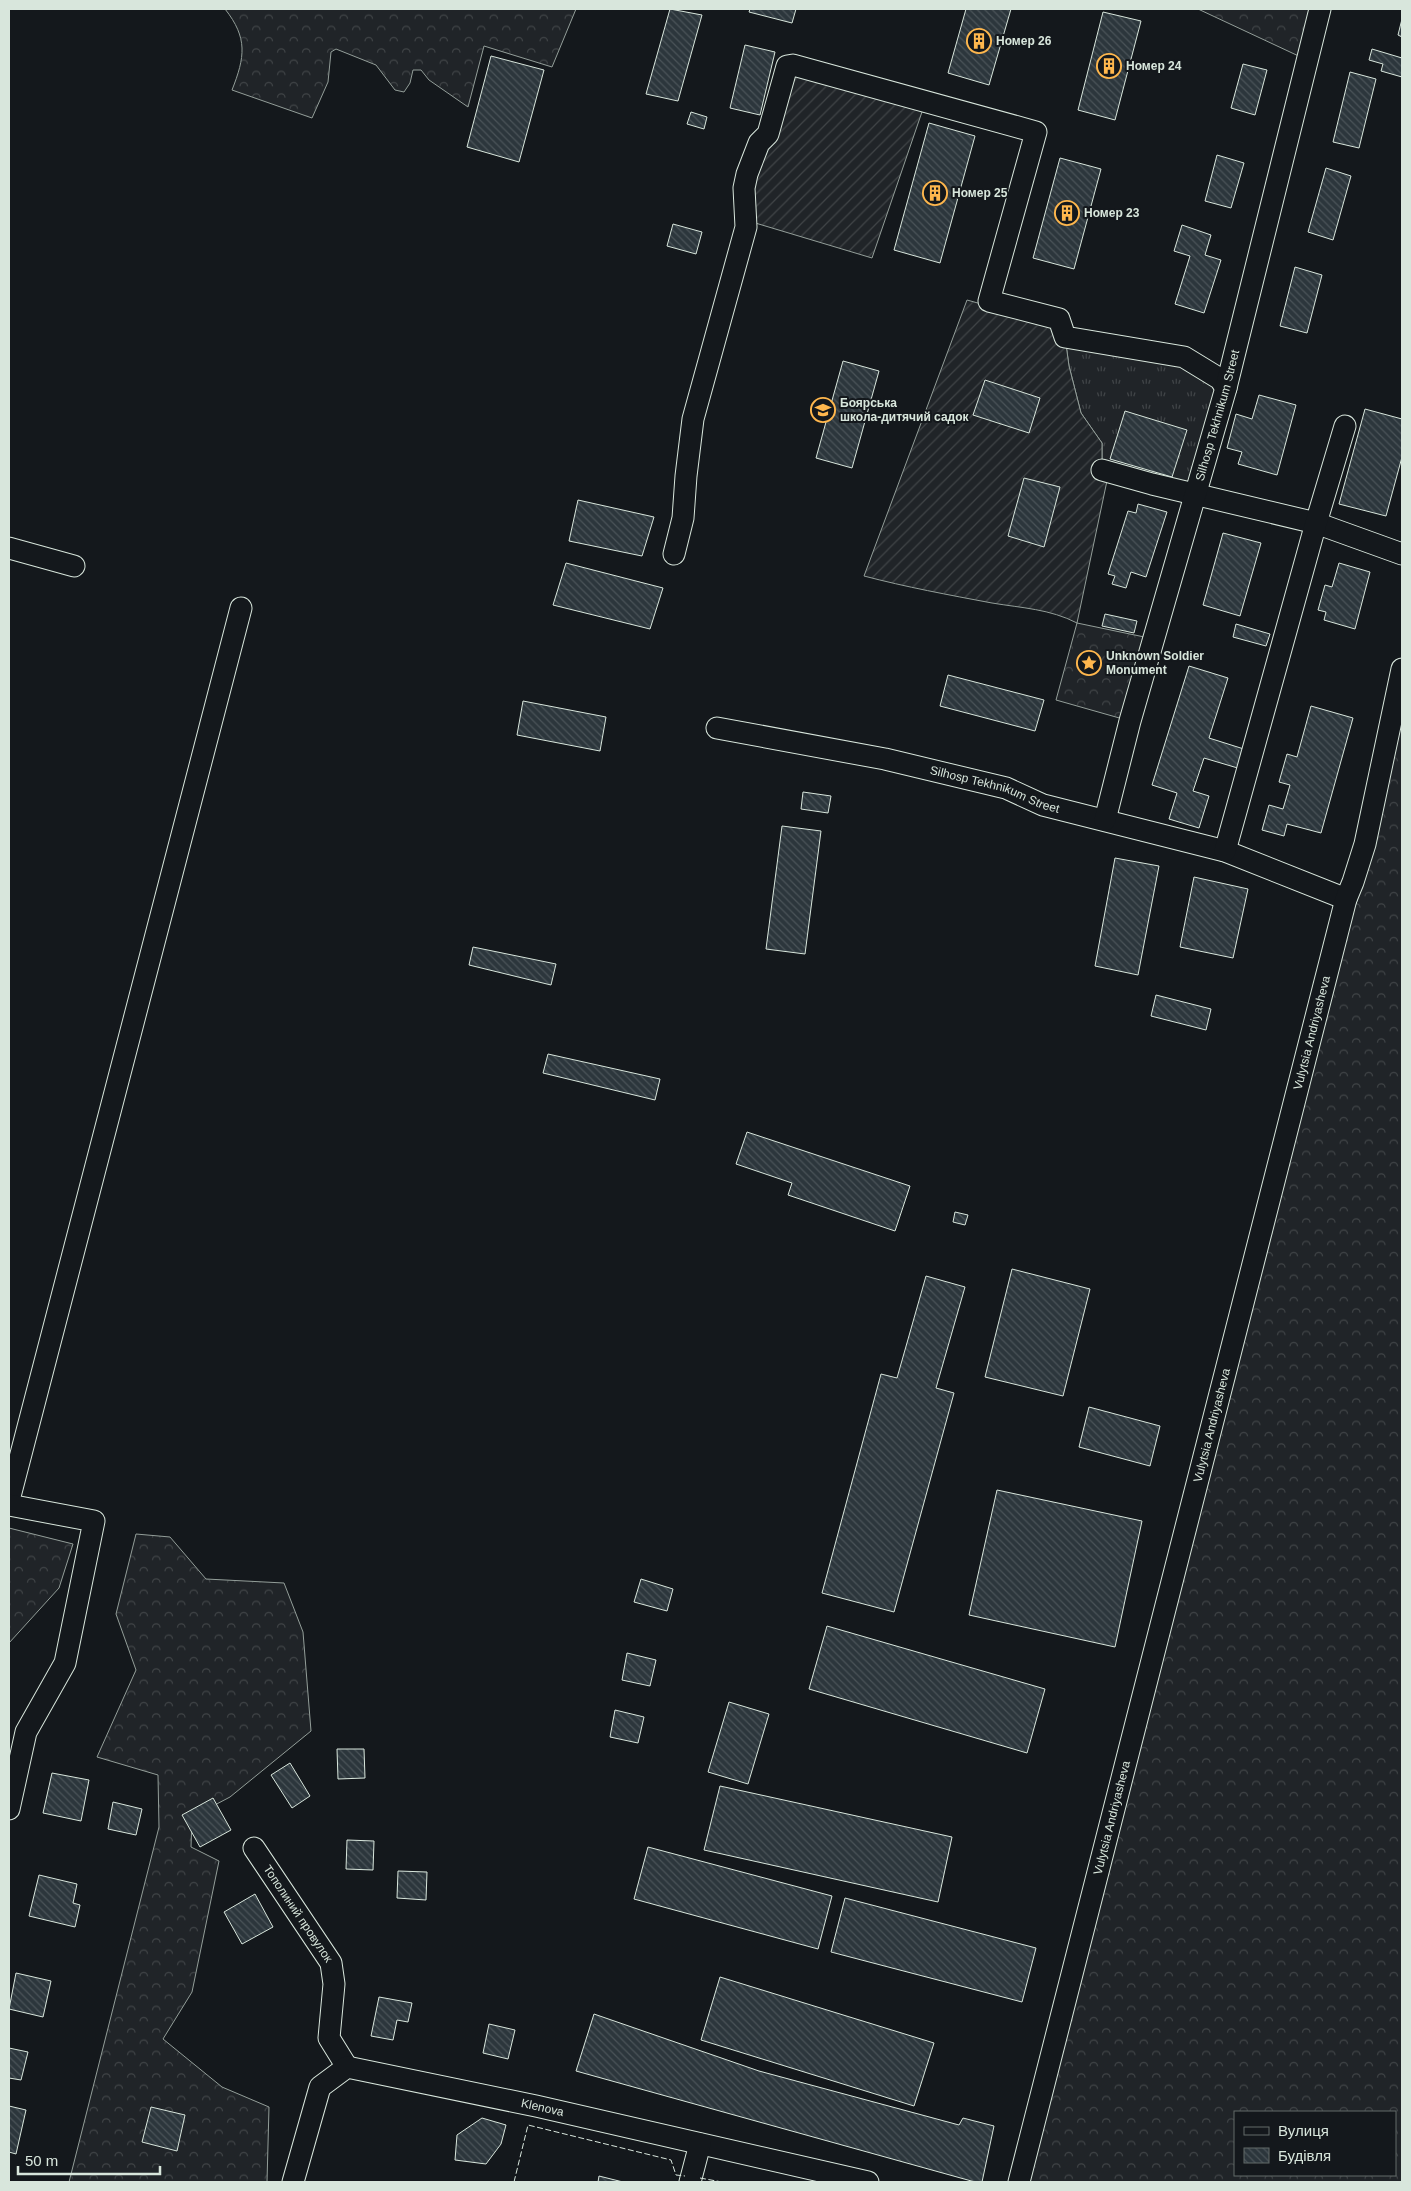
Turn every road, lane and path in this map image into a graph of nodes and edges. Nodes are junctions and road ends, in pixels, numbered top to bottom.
1 (1320, 9) edge
2 (1226, 388) junction
3 (1345, 426) dead end
4 (1102, 470) dead end
5 (1196, 494) junction
6 (1316, 523) junction
7 (9, 548) edge
8 (674, 554) dead end
9 (1402, 554) edge
10 (74, 566) dead end
11 (241, 608) dead end
12 (1402, 669) edge
13 (717, 728) dead end
14 (1105, 820) junction
15 (1225, 851) junction
16 (1346, 899) junction
17 (9, 1500) edge
18 (9, 1505) edge
19 (9, 1808) edge
20 (254, 1848) dead end
21 (347, 2067) junction
22 (700, 2144) junction
23 (293, 2182) edge
24 (690, 2182) edge
25 (868, 2182) edge
26 (1019, 2182) edge

1 - 2 street, Silhosp Tekhnikum Street
2 - 5 street, Silhosp Tekhnikum Street
2 - 8 street
3 - 6 street
4 - 5 street
5 - 6 street
5 - 14 street, Silhosp Tekhnikum Street
6 - 9 street
6 - 15 street
7 - 10 street
11 - 17 street
12 - 16 street, Vulytsia Andriyasheva
13 - 14 street, Silhosp Tekhnikum Street
14 - 15 street, Silhosp Tekhnikum Street
15 - 16 street, Silhosp Tekhnikum Street
16 - 26 street, Vulytsia Andriyasheva
18 - 19 street
20 - 21 street, Тополиний провулок
21 - 22 street, Klenova
21 - 23 street
22 - 24 street
22 - 25 street, Klenova

